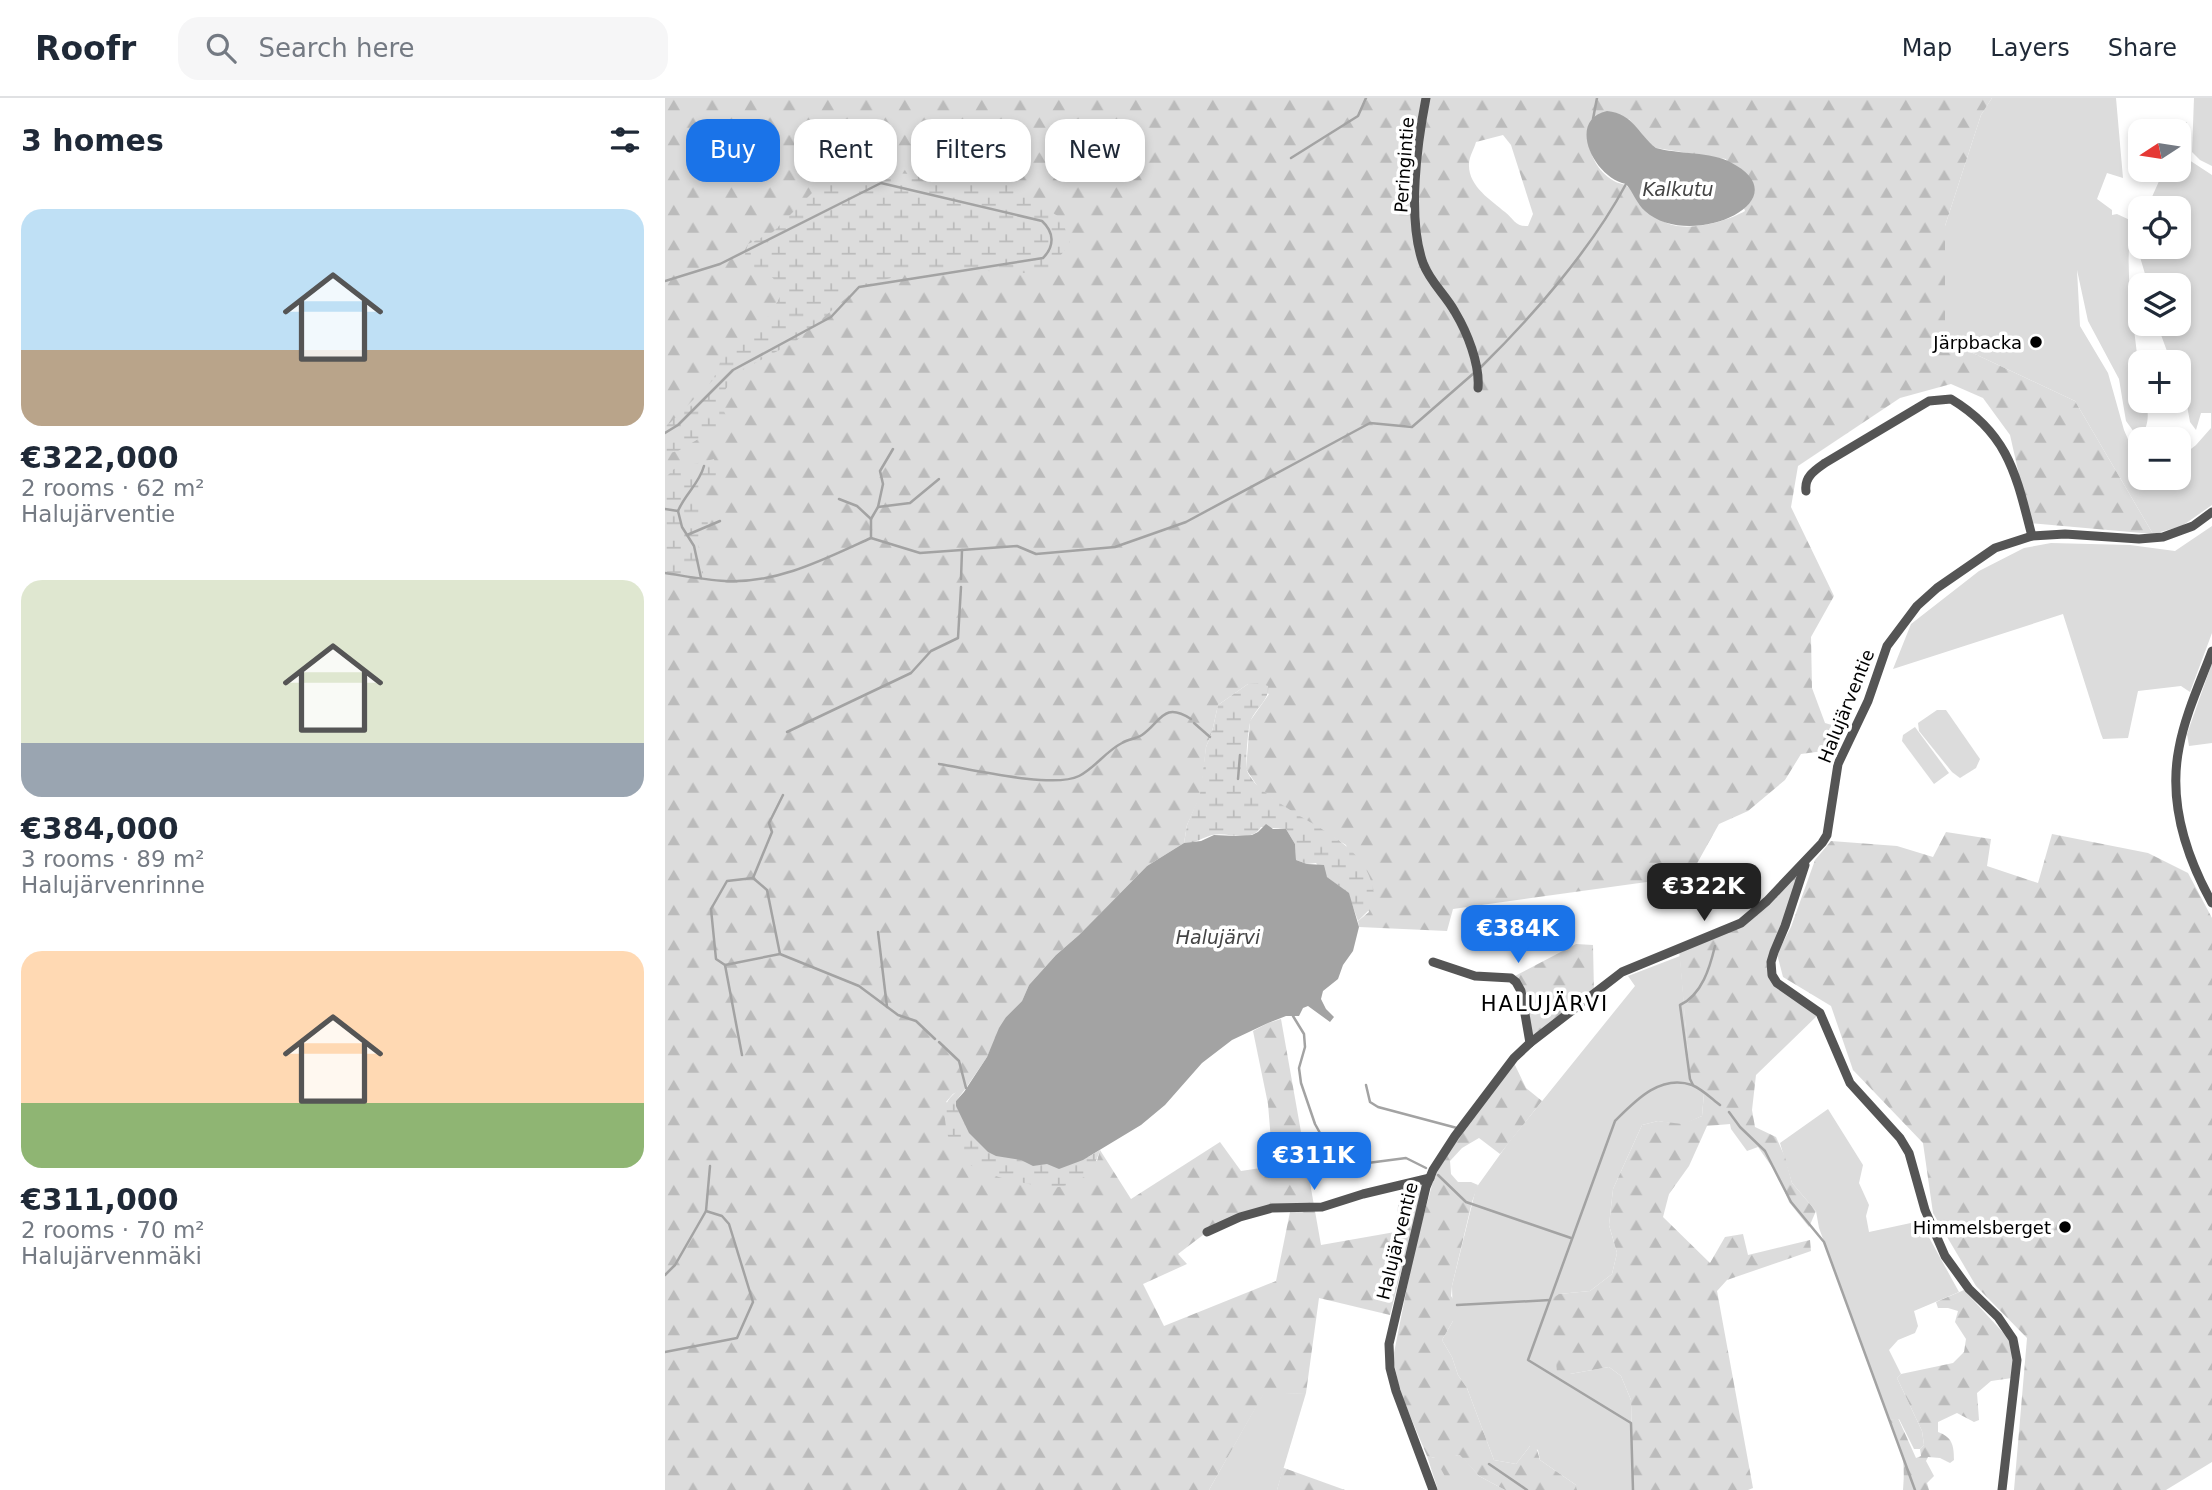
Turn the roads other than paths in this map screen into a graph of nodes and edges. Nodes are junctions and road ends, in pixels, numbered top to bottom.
1 (1426, 98) edge
2 (1478, 388) dead end
3 (1806, 491) dead end
4 (2212, 512) edge
5 (2032, 536) junction
6 (2212, 651) edge
7 (1806, 861) junction
8 (2212, 903) edge
9 (1433, 962) dead end
10 (1530, 1043) junction
11 (1430, 1178) junction
12 (1207, 1232) dead end
13 (1433, 1490) edge
14 (2003, 1490) edge

1 - 2 street, Peringintie
3 - 5 street
4 - 5 street, Halujärventie
5 - 7 street, Halujärventie
6 - 8 street
7 - 10 street, Halujärventie
7 - 14 street
9 - 10 street
10 - 11 street, Halujärventie
11 - 12 street
11 - 13 street, Halujärventie

